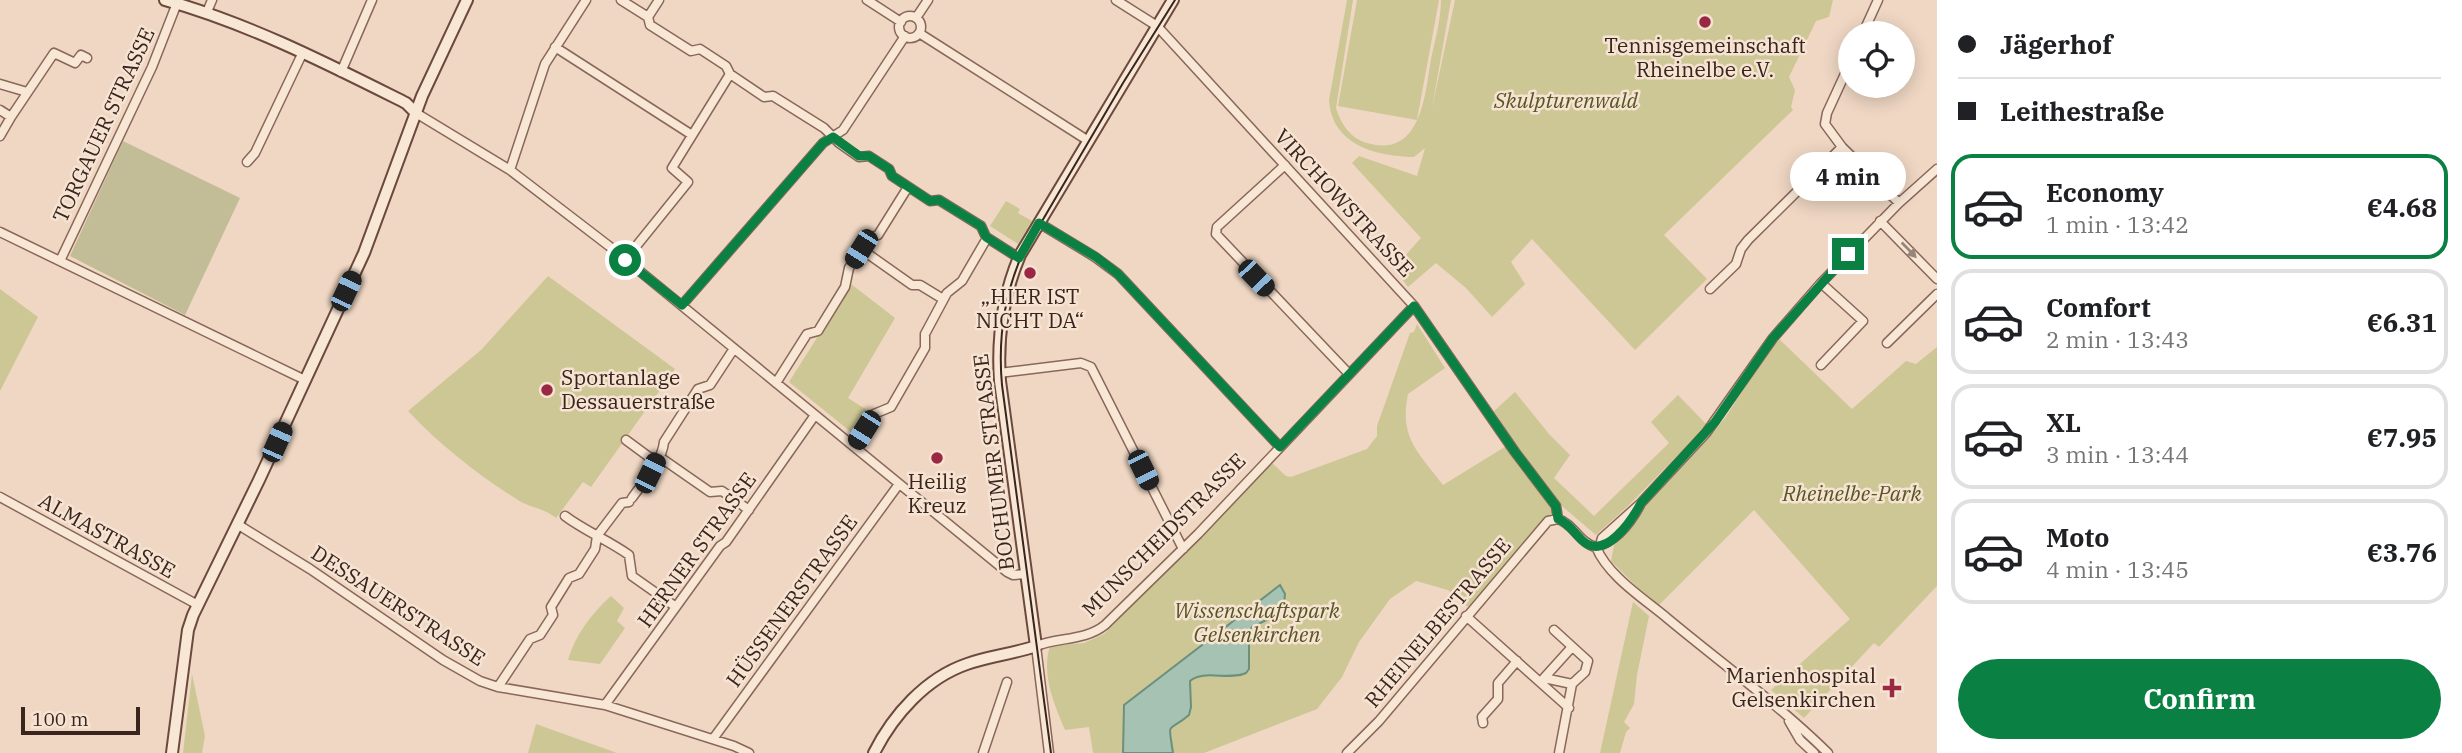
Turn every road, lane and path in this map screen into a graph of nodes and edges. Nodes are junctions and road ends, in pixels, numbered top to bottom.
1 (165, 0) edge
2 (212, 0) edge
3 (372, 0) edge
4 (467, 0) edge
5 (586, 0) edge
6 (621, 0) edge
7 (659, 0) edge
8 (867, 0) edge
9 (928, 0) edge
10 (1116, 0) edge
11 (1172, 0) edge
12 (1878, 0) edge
13 (177, 3) junction
14 (207, 12) junction
15 (648, 17) junction
16 (916, 18) junction
17 (1868, 21) edge
18 (901, 22) junction
19 (1157, 26) junction
20 (919, 33) junction
21 (905, 36) junction
22 (555, 47) junction
23 (303, 52) junction
24 (87, 58) dead end
25 (341, 72) junction
26 (730, 74) junction
27 (0, 83) edge
28 (1838, 89) edge
29 (27, 92) junction
30 (0, 110) edge
31 (416, 113) junction
32 (11, 117) junction
33 (692, 135) junction
34 (0, 136) edge
35 (833, 137) junction
36 (1087, 140) junction
37 (1842, 147) junction
38 (247, 162) dead end
39 (1285, 165) junction
40 (1937, 169) edge
41 (510, 170) junction
42 (908, 187) junction
43 (1899, 202) junction
44 (1880, 221) junction
45 (1039, 223) junction
46 (0, 232) edge
47 (987, 238) junction
48 (861, 249) junction
49 (1019, 258) junction
50 (625, 260) junction
51 (60, 261) junction
52 (1937, 279) edge
53 (1821, 283) junction
54 (1710, 289) dead end
55 (1937, 294) edge
56 (943, 299) junction
57 (682, 305) junction
58 (1414, 306) junction
59 (1887, 343) dead end
60 (733, 350) junction
61 (1821, 365) dead end
62 (999, 373) junction
63 (1349, 374) junction
64 (305, 380) junction
65 (776, 383) junction
66 (815, 415) junction
67 (626, 440) dead end
68 (855, 447) junction
69 (1280, 447) junction
70 (657, 458) junction
71 (899, 484) junction
72 (0, 496) edge
73 (749, 510) junction
74 (565, 516) dead end
75 (1558, 519) junction
76 (237, 524) junction
77 (597, 536) junction
78 (1598, 546) junction
79 (1184, 549) junction
80 (1027, 574) junction
81 (198, 605) junction
82 (676, 607) junction
83 (1466, 616) junction
84 (1554, 630) dead end
85 (1036, 646) junction
86 (1572, 647) junction
87 (1517, 661) junction
88 (1542, 680) junction
89 (1007, 682) dead end
90 (1572, 684) junction
91 (498, 687) junction
92 (605, 705) junction
93 (1569, 708) junction
94 (1784, 712) junction
95 (1483, 723) dead end
96 (713, 739) junction
97 (172, 753) edge
98 (749, 753) edge
99 (874, 753) edge
100 (983, 753) edge
101 (1049, 753) edge
102 (1347, 753) edge
103 (1559, 753) edge
104 (1814, 753) edge
105 (1828, 753) edge

1 - 13 main road
2 - 14 street
3 - 25 street
4 - 31 main road
5 - 22 street
6 - 15 street
7 - 15 street
8 - 18 street
9 - 16 street
10 - 19 street, VIRCHOWSTRASSE
11 - 19 main road, BOCHUMER STRASSE
12 - 17 street
13 - 14 main road
13 - 51 street, TORGAUER STRASSE
14 - 23 main road
15 - 26 street
16 - 18 street
16 - 20 street
18 - 21 street
19 - 36 main road, BOCHUMER STRASSE
19 - 39 street, VIRCHOWSTRASSE
20 - 21 street
20 - 36 street
21 - 35 street
22 - 33 street
22 - 41 street
23 - 25 main road
23 - 38 street
24 - 29 street
25 - 31 main road
26 - 33 street
26 - 35 street
27 - 29 street
28 - 37 street
29 - 32 street
30 - 32 street
31 - 41 street
31 - 64 main road
32 - 34 street
33 - 50 street
35 - 42 street
35 - 57 street
36 - 45 main road, BOCHUMER STRASSE
37 - 43 street
37 - 54 street
39 - 58 street, VIRCHOWSTRASSE
39 - 63 street
40 - 43 street
41 - 50 street
42 - 47 street
42 - 48 street
43 - 44 street
44 -> 52 street
44 - 53 street
45 - 49 main road, BOCHUMER STRASSE
45 - 69 street
46 - 51 street
47 - 49 street
47 - 56 street
48 - 56 street
48 - 65 street
49 - 62 main road, BOCHUMER STRASSE
50 - 57 street
51 - 64 street
53 - 61 street
53 - 78 street
55 - 59 street
56 - 68 street
57 - 60 street
58 - 63 street, MUNSCHEIDSTRASSE
58 - 75 street, VIRCHOWSTRASSE
60 - 65 street
60 - 70 street
62 - 79 street
62 - 80 main road, BOCHUMER STRASSE
63 - 69 street, MUNSCHEIDSTRASSE
64 - 76 main road
65 - 66 street
66 - 68 street
66 - 73 street, HERNER STRASSE
67 - 70 street
68 - 71 street
69 - 79 street, MUNSCHEIDSTRASSE
70 - 73 street
70 - 77 street
71 - 80 street
71 - 96 street, HÜSSENERSTRASSE
72 - 81 street, ALMASTRASSE
73 - 82 street, HERNER STRASSE
74 - 77 street
75 - 78 street, VIRCHOWSTRASSE
75 - 83 street, RHEINELBESTRASSE
76 - 81 main road
76 - 91 street, DESSAUERSTRASSE
77 - 82 street
77 - 91 street
78 - 94 street, VIRCHOWSTRASSE
79 - 85 street, MUNSCHEIDSTRASSE
80 - 85 main road, BOCHUMER STRASSE
81 - 97 main road
82 - 92 street, HERNER STRASSE
83 - 87 street
83 - 102 street, RHEINELBESTRASSE
84 - 86 street
85 - 99 main road, MUNSCHEIDSTRASSE
85 - 101 street, BOCHUMER STRASSE
86 - 88 street
86 - 90 street
87 - 88 street
87 - 95 street
88 - 90 street
88 - 93 street
89 - 100 street
90 - 93 street
91 - 92 street, DESSAUERSTRASSE
92 - 96 street, DESSAUERSTRASSE
93 - 103 street
94 - 104 street, VIRCHOWSTRASSE
94 - 105 street, VIRCHOWSTRASSE
96 - 98 street, DESSAUERSTRASSE

